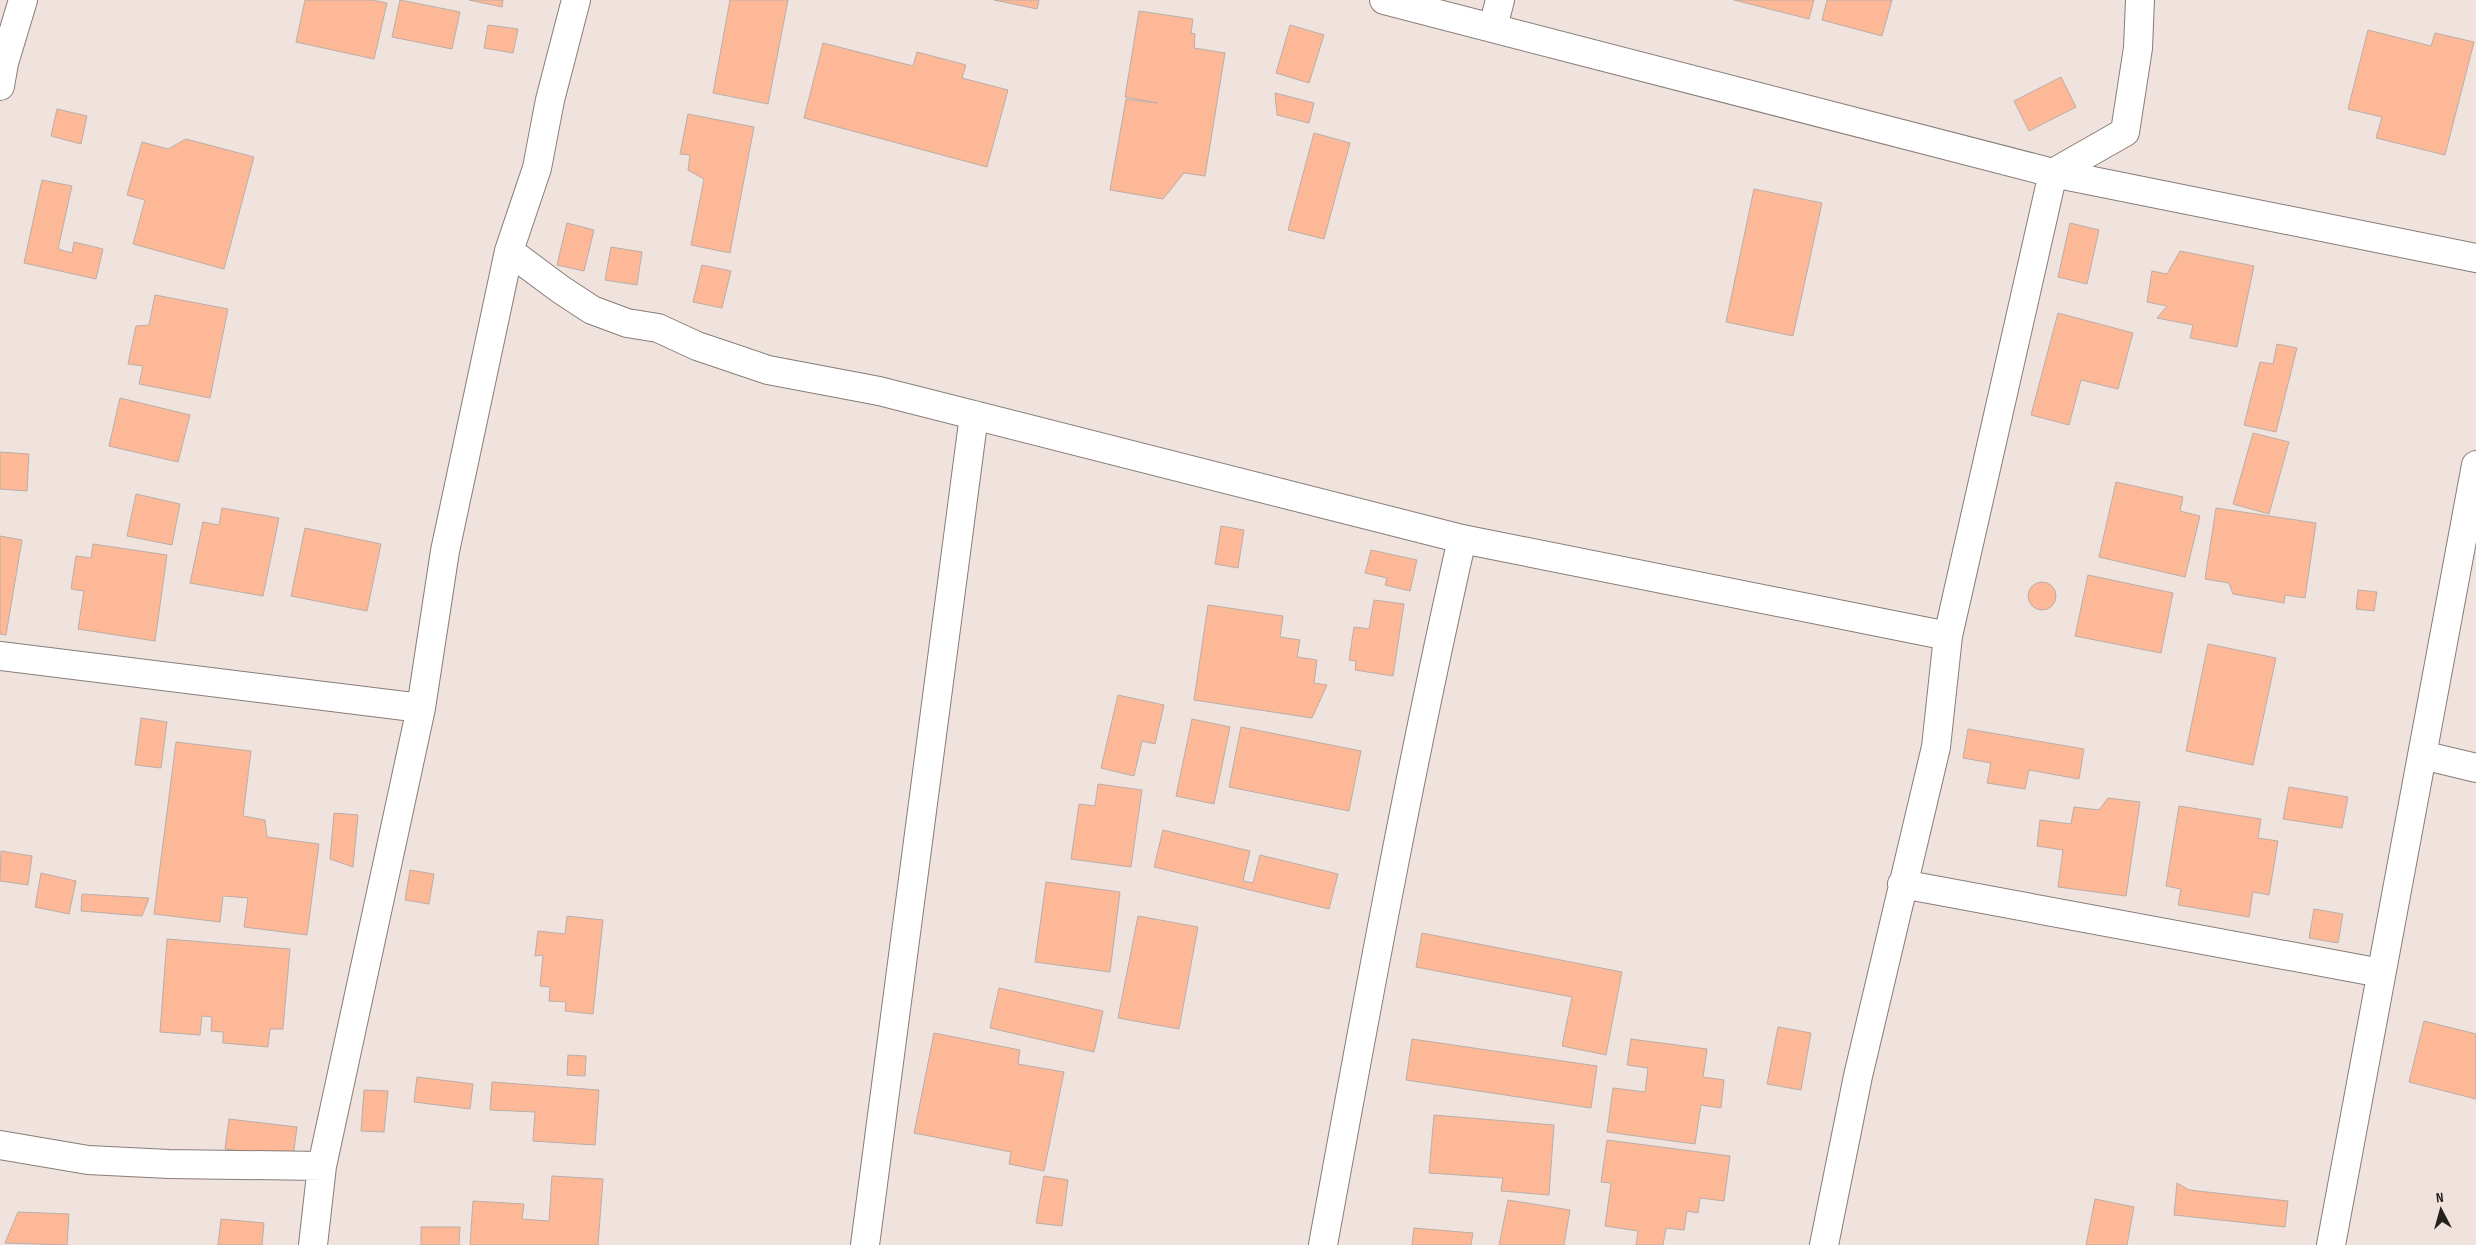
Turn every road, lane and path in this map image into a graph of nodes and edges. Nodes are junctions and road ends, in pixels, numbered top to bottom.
1 (23, 0) edge
2 (576, 0) edge
3 (1384, 0) edge
4 (1500, 0) edge
5 (2140, 0) edge
6 (1493, 27) junction
7 (0, 86) edge
8 (2054, 173) junction
9 (509, 251) junction
10 (2476, 258) edge
11 (974, 415) junction
12 (2476, 465) edge
13 (1462, 539) junction
14 (1948, 636) junction
15 (0, 656) edge
16 (422, 708) junction
17 (2422, 755) junction
18 (2476, 768) edge
19 (1902, 884) junction
20 (2381, 972) junction
21 (0, 1146) edge
22 (322, 1166) junction
23 (313, 1245) edge
24 (865, 1245) edge
25 (1323, 1245) edge
26 (1824, 1245) edge
27 (2331, 1245) edge

1 - 7 street
2 - 9 street
3 - 6 street
4 - 6 street
5 - 8 street
6 - 8 street
8 - 10 street
8 - 14 street
9 - 11 street
9 - 16 street
11 - 13 street
11 - 24 street
12 - 17 street
13 - 14 street
13 - 25 street
14 - 19 street
15 - 16 street
16 - 22 street
17 - 18 street
17 - 20 street
19 - 20 street
19 - 26 street
20 - 27 street
21 - 22 street
22 - 23 street

